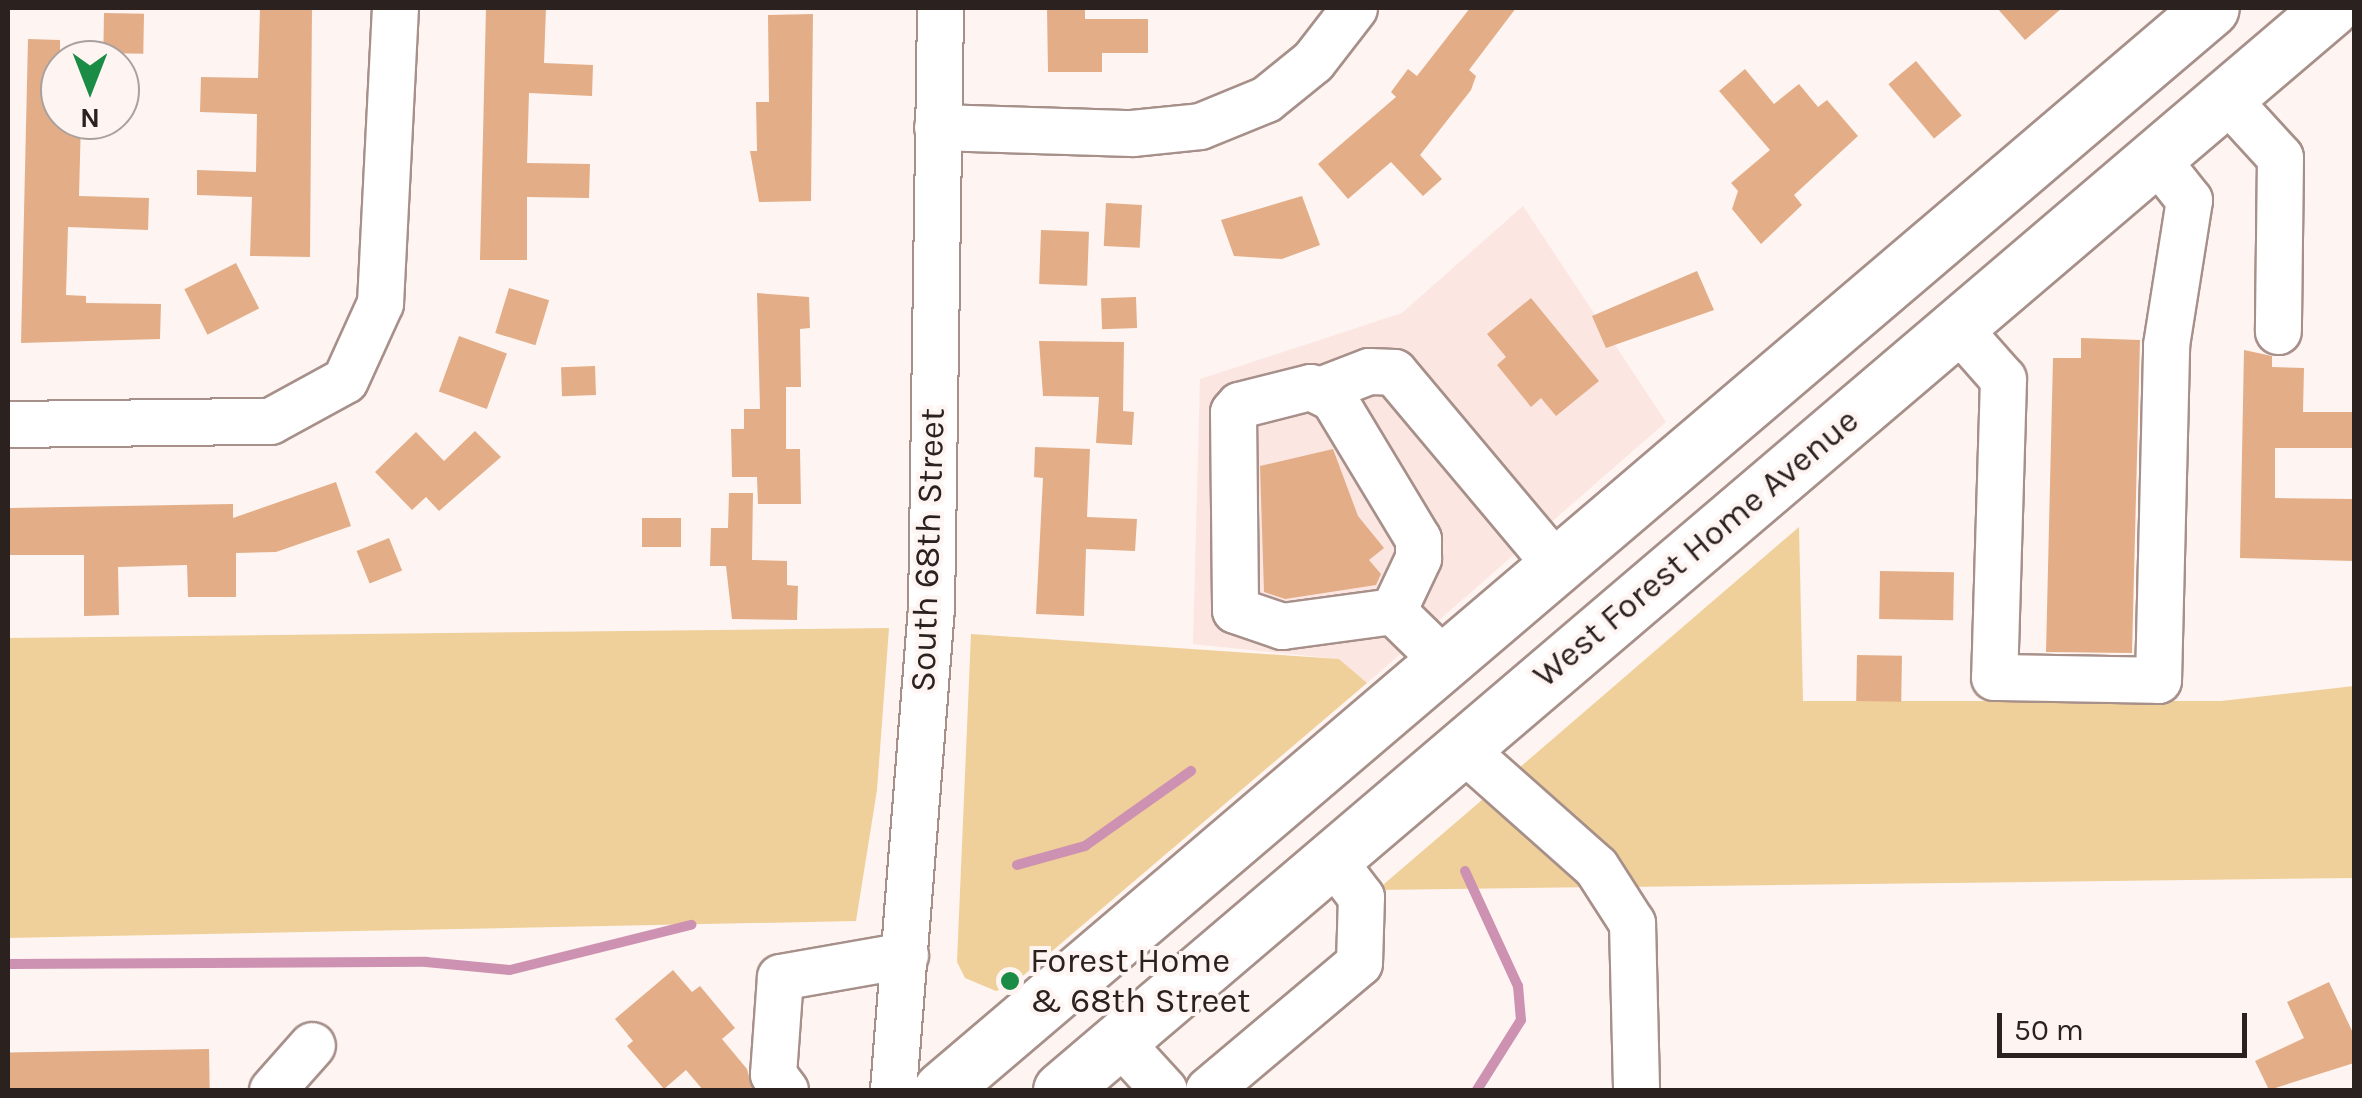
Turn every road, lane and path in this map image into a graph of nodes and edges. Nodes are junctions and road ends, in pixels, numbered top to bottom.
1 (395, 8) edge
2 (940, 8) edge
3 (1354, 8) edge
4 (2212, 8) edge
5 (2332, 8) edge
6 (2225, 97) junction
7 (938, 127) junction
8 (2156, 156) junction
9 (1957, 326) junction
10 (2278, 332) dead end
11 (1322, 389) junction
12 (8, 424) edge
13 (1557, 566) junction
14 (1392, 611) junction
15 (1444, 661) junction
16 (1462, 748) junction
17 (1332, 860) junction
18 (904, 955) junction
19 (1120, 1042) junction
20 (312, 1045) dead end
21 (272, 1090) edge
22 (786, 1090) edge
23 (894, 1090) edge
24 (941, 1090) edge
25 (1061, 1090) edge
26 (1164, 1090) edge
27 (1208, 1090) edge
28 (1636, 1090) edge

1 - 12 street
2 - 7 street, South 68th Street
3 - 7 street
4 - 13 main road
5 - 6 main road, West Forest Home Avenue
6 - 8 main road, West Forest Home Avenue
6 - 10 street
7 - 18 street, South 68th Street
8 - 9 main road, West Forest Home Avenue
8 - 9 street
9 - 16 main road, West Forest Home Avenue
11 - 13 street
11 - 14 street
11 - 14 street
13 - 15 main road
14 - 15 street
15 - 24 main road
16 - 17 main road, West Forest Home Avenue
16 - 28 street
17 - 19 main road, West Forest Home Avenue
17 - 27 street
18 - 22 street
18 - 23 street, South 68th Street
19 - 25 main road, West Forest Home Avenue
19 - 26 street
20 - 21 street

